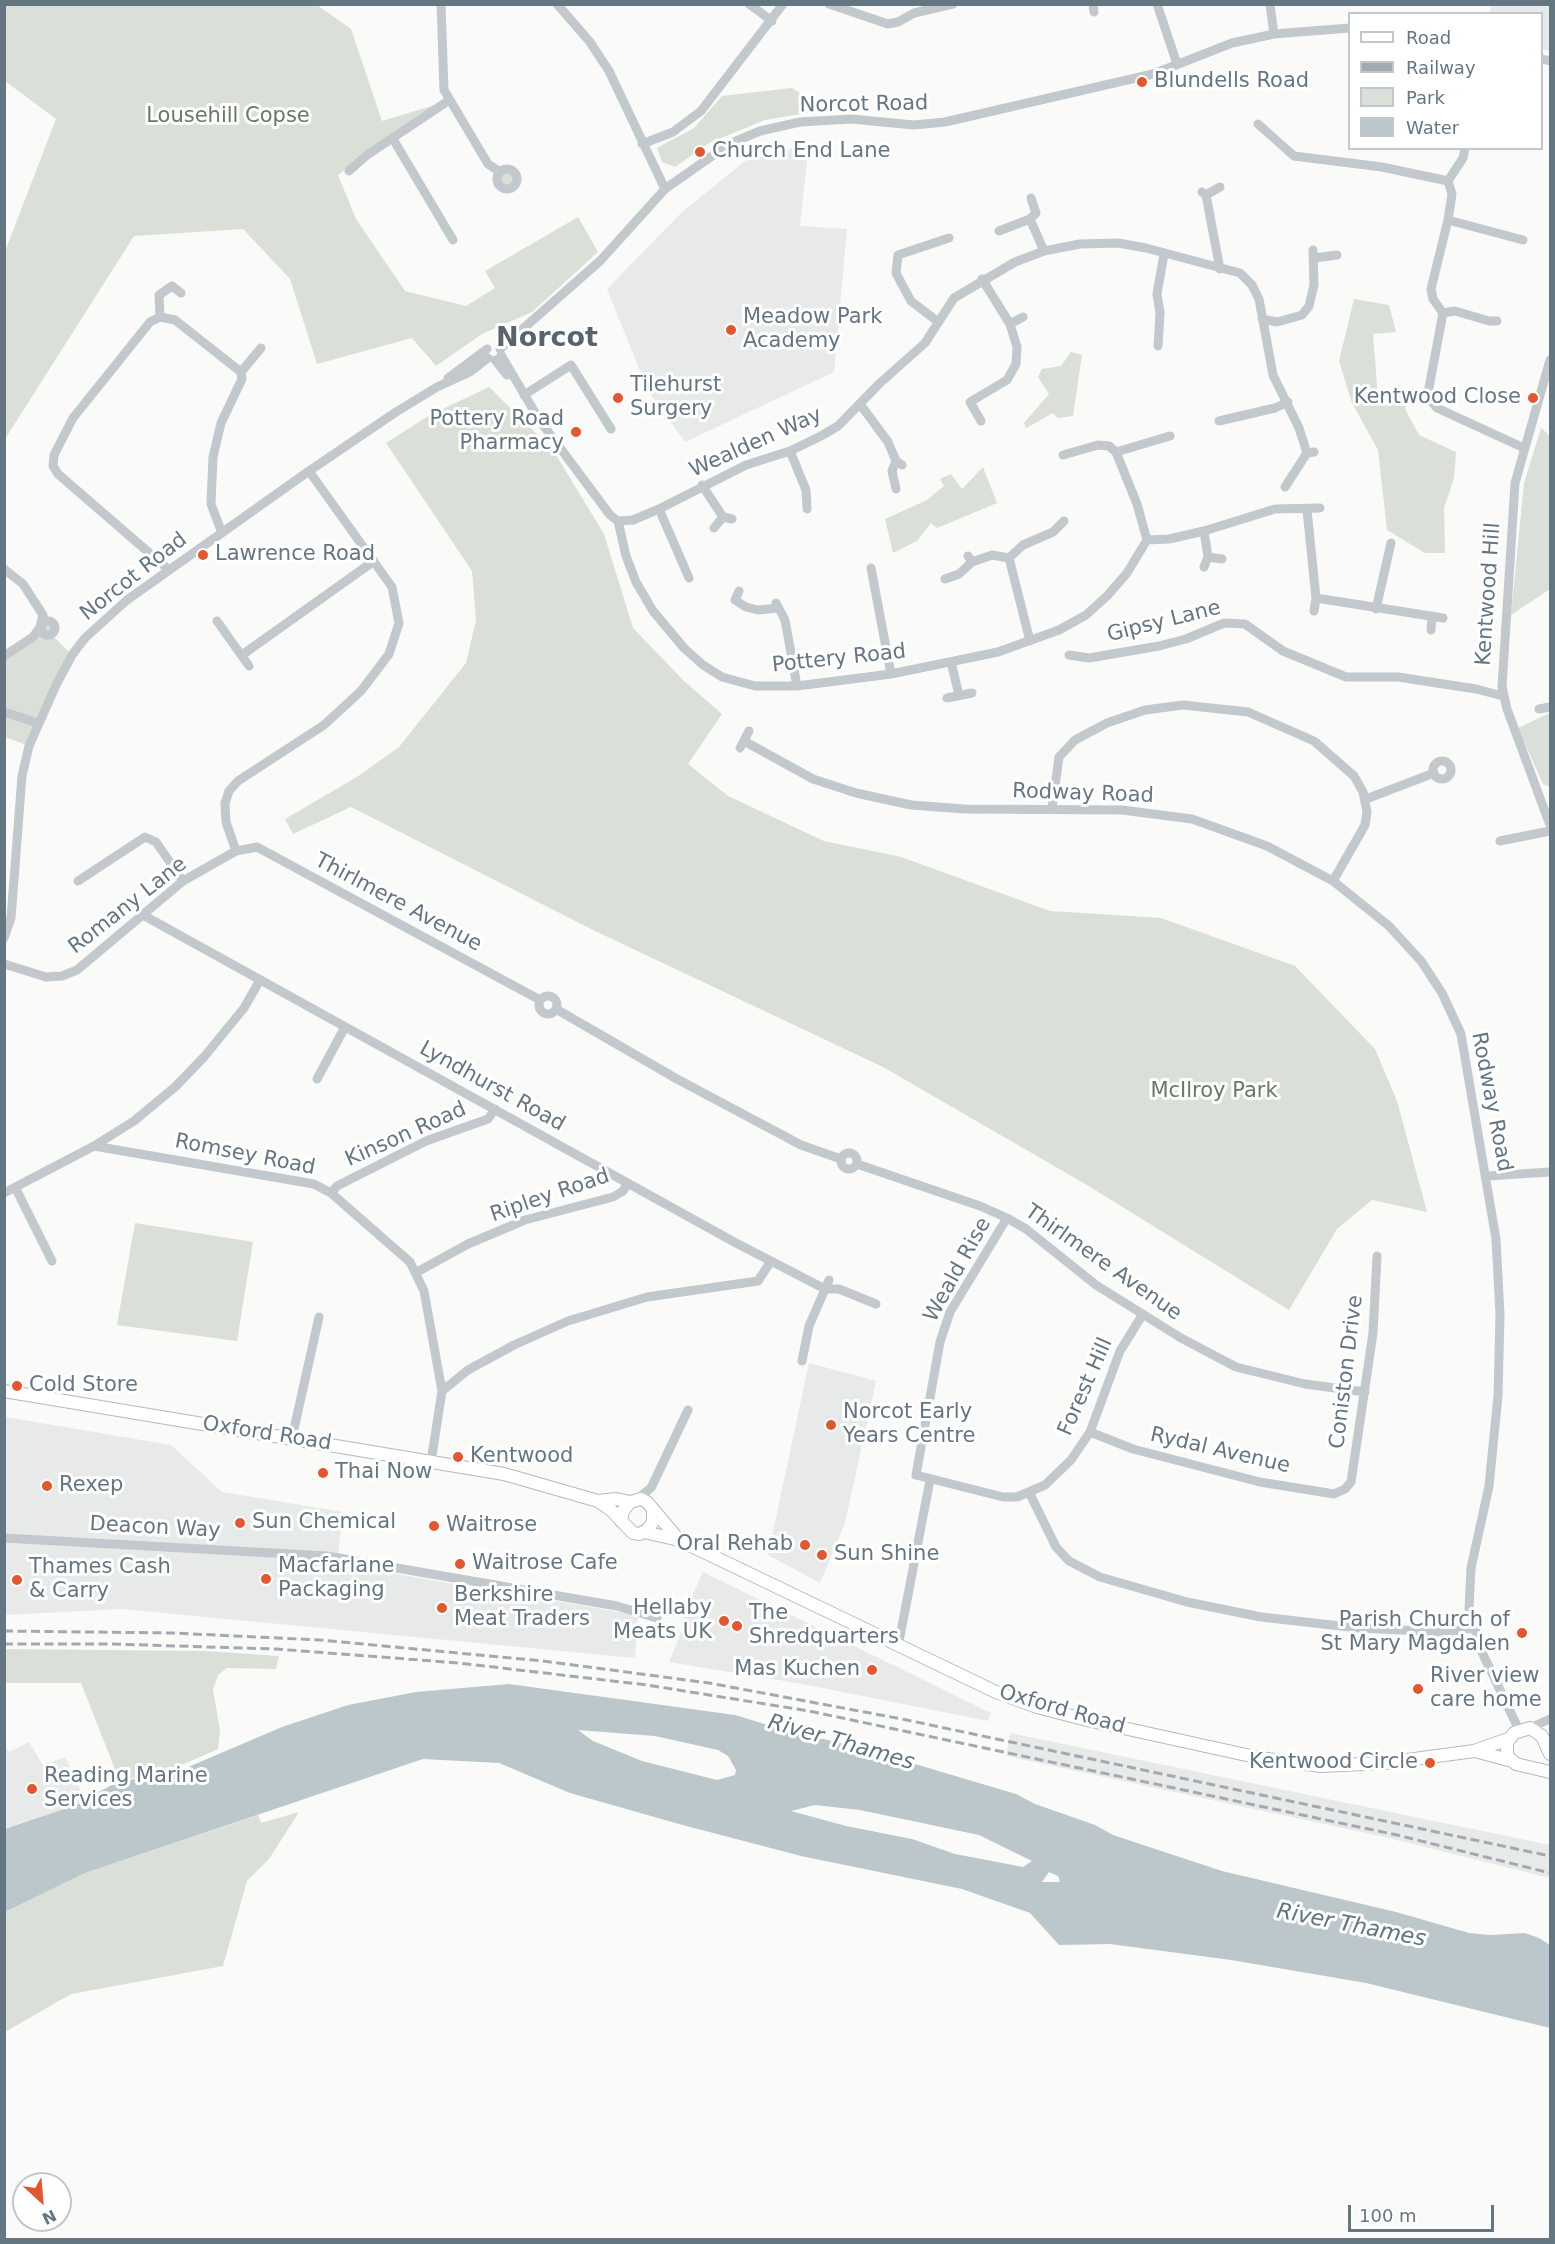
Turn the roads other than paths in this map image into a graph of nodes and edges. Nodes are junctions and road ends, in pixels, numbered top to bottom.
1 (441, 4) edge
2 (557, 4) edge
3 (749, 4) edge
4 (783, 4) edge
5 (829, 4) edge
6 (953, 4) edge
7 (1157, 4) edge
8 (1270, 4) edge
9 (772, 21) junction
10 (1348, 28) edge
11 (1274, 34) junction
12 (1177, 64) junction
13 (448, 101) junction
14 (1258, 124) dead end
15 (393, 140) junction
16 (642, 144) junction
17 (1465, 150) edge
18 (349, 171) dead end
19 (500, 172) dead end
20 (1448, 181) junction
21 (1220, 187) dead end
22 (665, 189) junction
23 (1031, 198) dead end
24 (1030, 219) junction
25 (1448, 220) junction
26 (999, 231) dead end
27 (950, 238) dead end
28 (453, 240) dead end
29 (1523, 240) dead end
30 (1044, 251) junction
31 (1164, 254) junction
32 (1336, 255) dead end
33 (1220, 269) junction
34 (982, 279) junction
35 (181, 293) dead end
36 (1443, 313) junction
37 (160, 317) junction
38 (1023, 317) dead end
39 (1262, 319) junction
40 (938, 321) junction
41 (1497, 321) dead end
42 (1010, 324) junction
43 (1158, 346) dead end
44 (261, 348) dead end
45 (494, 353) junction
46 (1551, 360) edge
47 (241, 372) junction
48 (522, 392) junction
49 (1288, 402) junction
50 (860, 404) junction
51 (1219, 421) dead end
52 (981, 422) dead end
53 (611, 429) dead end
54 (1170, 436) dead end
55 (1524, 448) junction
56 (790, 451) junction
57 (1116, 452) junction
58 (1063, 455) dead end
59 (309, 471) junction
60 (702, 485) junction
61 (1285, 487) dead end
62 (896, 489) dead end
63 (1320, 508) dead end
64 (807, 509) dead end
65 (659, 510) junction
66 (1306, 510) junction
67 (1064, 520) dead end
68 (618, 521) junction
69 (714, 528) dead end
70 (1204, 531) junction
71 (222, 533) junction
72 (1147, 540) junction
73 (1391, 543) dead end
74 (1208, 557) junction
75 (1009, 558) junction
76 (1222, 559) dead end
77 (374, 561) junction
78 (1204, 567) dead end
79 (871, 568) dead end
80 (4, 570) edge
81 (169, 570) junction
82 (690, 571) dead end
83 (945, 579) dead end
84 (739, 591) dead end
85 (1316, 598) junction
86 (1376, 609) junction
87 (1314, 611) dead end
88 (1432, 616) junction
89 (1443, 618) dead end
90 (218, 621) dead end
91 (1431, 630) dead end
92 (1030, 641) junction
93 (242, 655) junction
94 (4, 656) edge
95 (1070, 656) dead end
96 (951, 662) junction
97 (249, 666) dead end
98 (891, 674) junction
99 (797, 686) junction
100 (972, 693) dead end
101 (959, 695) junction
102 (1503, 696) junction
103 (947, 698) dead end
104 (1551, 706) edge
105 (1539, 709) dead end
106 (4, 712) edge
107 (38, 723) junction
108 (749, 731) dead end
109 (1434, 773) dead end
110 (1366, 799) junction
111 (1052, 808) junction
112 (1549, 815) edge
113 (1551, 825) edge
114 (1551, 831) edge
115 (1500, 842) dead end
116 (236, 851) junction
117 (78, 881) dead end
118 (183, 881) junction
119 (1332, 881) junction
120 (143, 915) junction
121 (4, 938) edge
122 (4, 964) edge
123 (260, 980) junction
124 (345, 1027) junction
125 (317, 1079) dead end
126 (495, 1109) junction
127 (94, 1146) junction
128 (1551, 1172) edge
129 (1487, 1176) junction
130 (628, 1183) junction
131 (15, 1187) junction
132 (4, 1193) edge
133 (331, 1193) junction
134 (1007, 1218) junction
135 (1377, 1256) dead end
136 (771, 1261) junction
137 (52, 1262) dead end
138 (417, 1272) junction
139 (827, 1284) junction
140 (876, 1304) dead end
141 (1143, 1314) junction
142 (319, 1317) dead end
143 (802, 1362) dead end
144 (4, 1391) edge
145 (442, 1391) junction
146 (1365, 1392) junction
147 (688, 1410) dead end
148 (1090, 1431) junction
149 (292, 1438) junction
150 (431, 1462) junction
151 (930, 1480) junction
152 (651, 1488) junction
153 (1345, 1489) joint
154 (1030, 1494) junction
155 (598, 1501) junction
156 (633, 1501) junction
157 (652, 1509) junction
158 (621, 1521) junction
159 (644, 1532) junction
160 (4, 1538) edge
161 (679, 1540) junction
162 (657, 1618) dead end
163 (1473, 1628) junction
164 (898, 1647) junction
165 (1551, 1719) edge
166 (1551, 1726) edge
167 (1524, 1729) junction
168 (1509, 1739) junction
169 (1547, 1746) edge
170 (1474, 1750) junction
171 (1512, 1761) junction
172 (1529, 1767) junction
173 (1551, 1772) edge

1 - 13 street
2 - 16 street
3 - 9 street
4 - 9 street
5 - 6 street
7 - 12 street
8 - 11 street
9 - 16 street
10 - 11 street, Norcot Road
11 - 12 street, Norcot Road
12 - 22 street, Norcot Road
13 - 15 street
13 - 19 street
14 - 20 street
15 - 18 street
15 - 28 street
16 - 22 street
17 - 20 street
20 - 25 street
21 - 33 street
22 - 45 street, Norcot Road
23 - 24 street
24 - 26 street
24 - 30 street
25 - 29 street
25 - 36 street
27 - 40 street
30 - 31 street, Wealden Way
30 - 34 street, Wealden Way
31 - 33 street, Wealden Way
31 - 43 street
32 - 39 street
33 - 39 street, Wealden Way
34 - 40 street, Wealden Way
34 - 42 street
35 - 37 street
36 - 41 street
36 - 55 street
37 - 47 street
37 - 81 street
38 - 42 street
39 - 49 street, Wealden Way
40 - 50 street, Wealden Way
42 - 52 street
44 - 47 street
45 - 48 street, Pottery Road
45 - 59 street, Norcot Road
46 - 55 street, Kentwood Hill
47 - 71 street
48 - 53 street
48 - 68 street, Pottery Road
49 - 51 street
49 - 61 street, Wealden Way
50 - 56 street, Wealden Way
50 - 62 street
54 - 57 street
55 - 102 street, Kentwood Hill
56 - 60 street, Wealden Way
56 - 64 street
57 - 58 street
57 - 72 street
59 - 71 street, Norcot Road
59 - 77 street
60 - 65 street, Wealden Way
60 - 69 street
63 - 66 street
65 - 68 street, Wealden Way
65 - 82 street
66 - 70 street
66 - 85 street
67 - 75 street
68 - 99 street, Pottery Road
70 - 72 street
70 - 74 street
71 - 81 street, Norcot Road
72 - 92 street, Pottery Road
73 - 86 street
74 - 76 street
74 - 78 street
75 - 83 street
75 - 92 street
77 - 93 street
77 - 116 street
79 - 98 street
80 - 94 street
81 - 107 street, Norcot Road
84 - 99 street
85 - 86 street
85 - 87 street
86 - 88 street
88 - 89 street
88 - 91 street
90 - 93 street
92 - 96 street, Pottery Road
93 - 97 street
95 - 102 street, Gipsy Lane
96 - 98 street, Pottery Road
96 - 101 street
98 - 99 street, Pottery Road
100 - 101 street
101 - 103 street
102 - 112 street, Kentwood Hill
104 - 105 street
106 - 107 street
107 - 121 street, Norcot Road
108 - 111 street, Rodway Road
109 - 110 street
110 - 111 street
110 - 119 street
111 - 119 street, Rodway Road
112 - 113 street, Kentwood Hill
114 - 115 street
116 - 118 street, Romany Lane
116 - 134 street, Thirlmere Avenue
117 - 118 street
118 - 120 street, Romany Lane
119 - 129 street, Rodway Road
120 - 122 street, Romany Lane
120 - 123 street, Lyndhurst Road
123 - 124 street, Lyndhurst Road
123 - 127 street
124 - 125 street
124 - 126 street, Lyndhurst Road
126 - 130 street, Lyndhurst Road
126 - 133 street, Kinson Road
127 - 131 street
127 - 133 street, Romsey Road
128 - 129 street
129 - 163 street, Rodway Road
130 - 136 street, Lyndhurst Road
130 - 138 street, Ripley Road
131 - 132 street
131 - 137 street
133 - 138 street, Romsey Road
134 - 141 street, Thirlmere Avenue
134 - 151 street, Weald Rise
135 - 146 street, Coniston Drive
136 - 139 street, Lyndhurst Road
136 - 145 street
138 - 145 street, Romsey Road
139 - 140 street, Lyndhurst Road
139 - 143 street
141 - 146 street, Thirlmere Avenue
141 - 148 street, Forest Hill
142 - 149 street
144 - 149 main road, Oxford Road
145 - 150 street, Romsey Road
146 - 153 street, Coniston Drive
147 - 152 street
148 - 153 street, Rydal Avenue
148 - 154 street, Forest Hill
149 - 150 main road, Oxford Road
150 - 155 main road, Oxford Road
151 - 154 street
151 - 164 street
152 - 156 street
152 - 157 street
154 - 163 street
155 - 156 main road, Oxford Road
155 - 158 main road, Oxford Road
156 - 157 main road
156 - 158 main road
157 - 159 main road
157 - 161 main road, Oxford Road
158 - 159 main road
159 - 161 main road, Oxford Road
160 - 162 street, Deacon Way
161 - 164 main road, Oxford Road
163 - 167 street, Rodway Road
164 - 170 main road, Oxford Road
165 - 167 street
166 - 169 street
167 - 168 main road
167 - 169 main road
168 - 170 main road, Oxford Road
168 - 171 main road
169 - 172 main road
170 - 171 main road, Oxford Road
171 - 172 main road
172 - 173 main road

